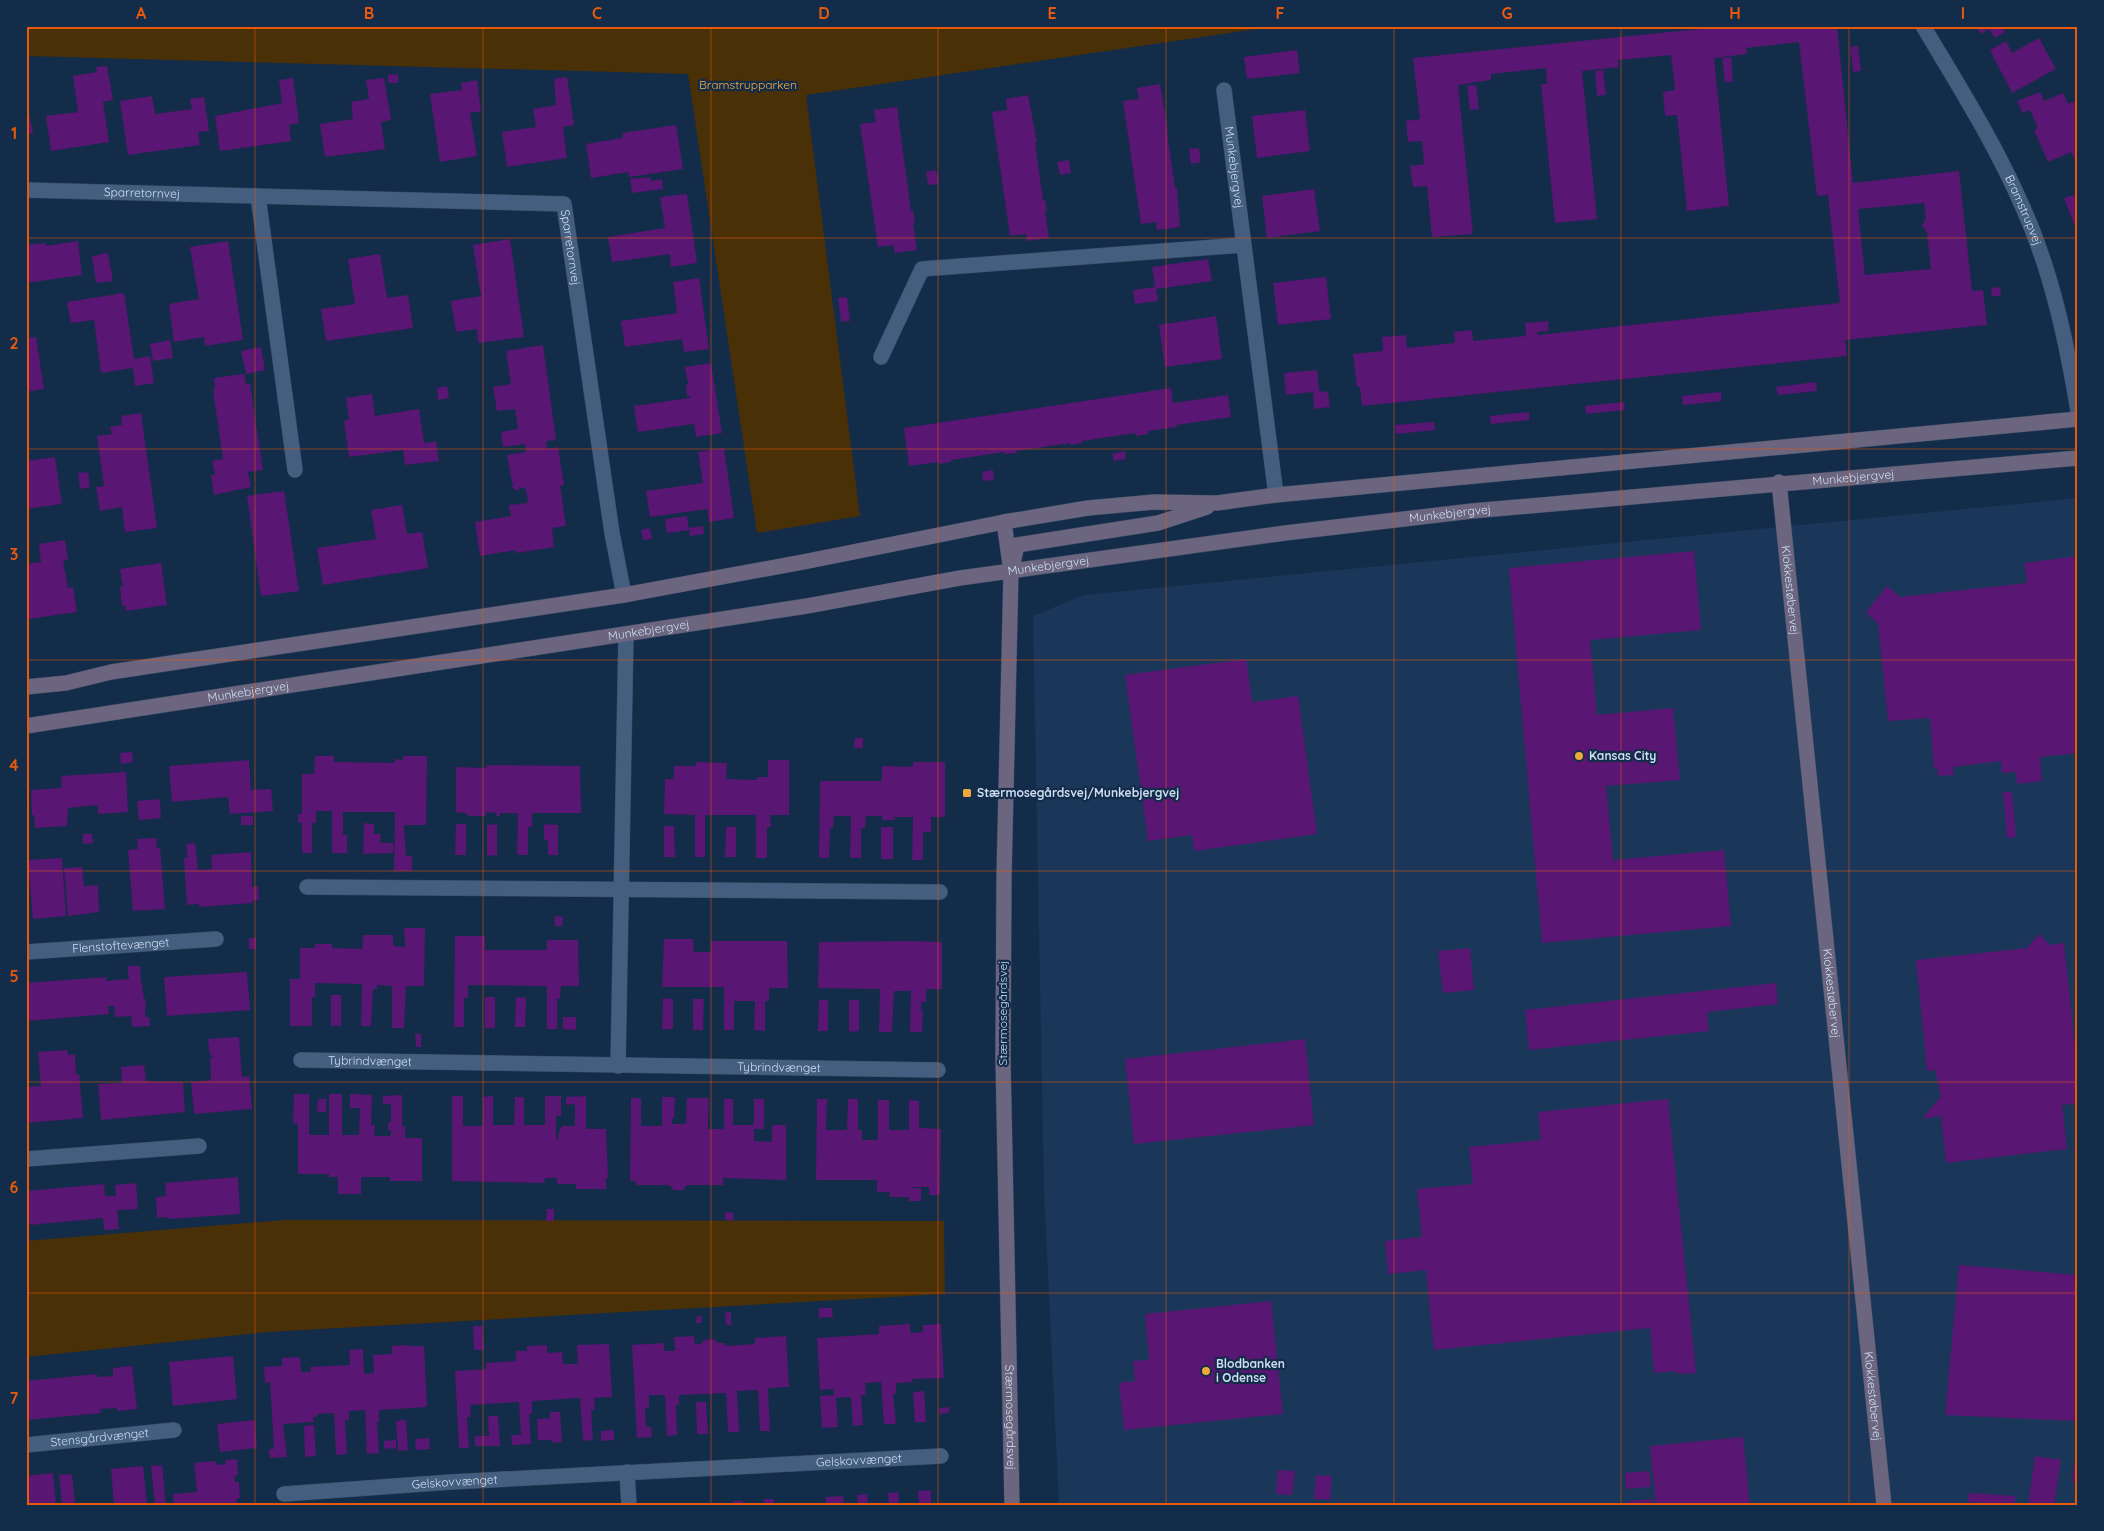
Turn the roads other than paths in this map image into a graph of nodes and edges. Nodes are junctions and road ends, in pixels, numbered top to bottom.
1 (1923, 26) edge
2 (1224, 90) dead end
3 (26, 190) edge
4 (258, 196) junction
5 (1243, 245) junction
6 (881, 357) dead end
7 (2078, 412) edge
8 (2078, 419) edge
9 (2078, 458) edge
10 (296, 470) dead end
11 (1779, 482) junction
12 (1276, 495) junction
13 (1218, 503) junction
14 (1004, 522) junction
15 (1011, 571) junction
16 (624, 595) junction
17 (626, 634) junction
18 (26, 687) edge
19 (26, 726) edge
20 (307, 886) dead end
21 (621, 889) junction
22 (940, 892) dead end
23 (216, 939) dead end
24 (26, 952) edge
25 (301, 1060) dead end
26 (618, 1066) junction
27 (938, 1070) dead end
28 (200, 1146) dead end
29 (26, 1159) edge
30 (174, 1430) dead end
31 (26, 1445) edge
32 (942, 1456) dead end
33 (627, 1472) junction
34 (284, 1494) dead end
35 (629, 1505) edge
36 (1012, 1505) edge
37 (1884, 1505) edge

1 - 7 street, Bramstrupvej
2 - 5 street, Munkebjergvej
3 - 4 street, Sparretornvej
4 - 10 street
4 - 16 street, Sparretornvej
5 - 6 street
5 - 12 street, Munkebjergvej
8 - 12 street
9 - 11 street, Munkebjergvej
11 - 15 street, Munkebjergvej
11 - 37 street, Klokkestøbervej
12 - 13 street
13 - 14 street
13 - 15 street
14 - 15 street, Stærmosegårdsvej
14 - 16 street
15 - 17 street, Munkebjergvej
15 - 36 street, Stærmosegårdsvej
16 - 18 street
17 - 19 street, Munkebjergvej
17 - 21 street
20 - 21 street
21 - 22 street
21 - 26 street
23 - 24 street, Flenstoftevænget
25 - 26 street, Tybrindvænget
26 - 27 street, Tybrindvænget
28 - 29 street
30 - 31 street, Stensgårdvænget
32 - 33 street, Gelskovvænget
33 - 34 street, Gelskovvænget
33 - 35 street

